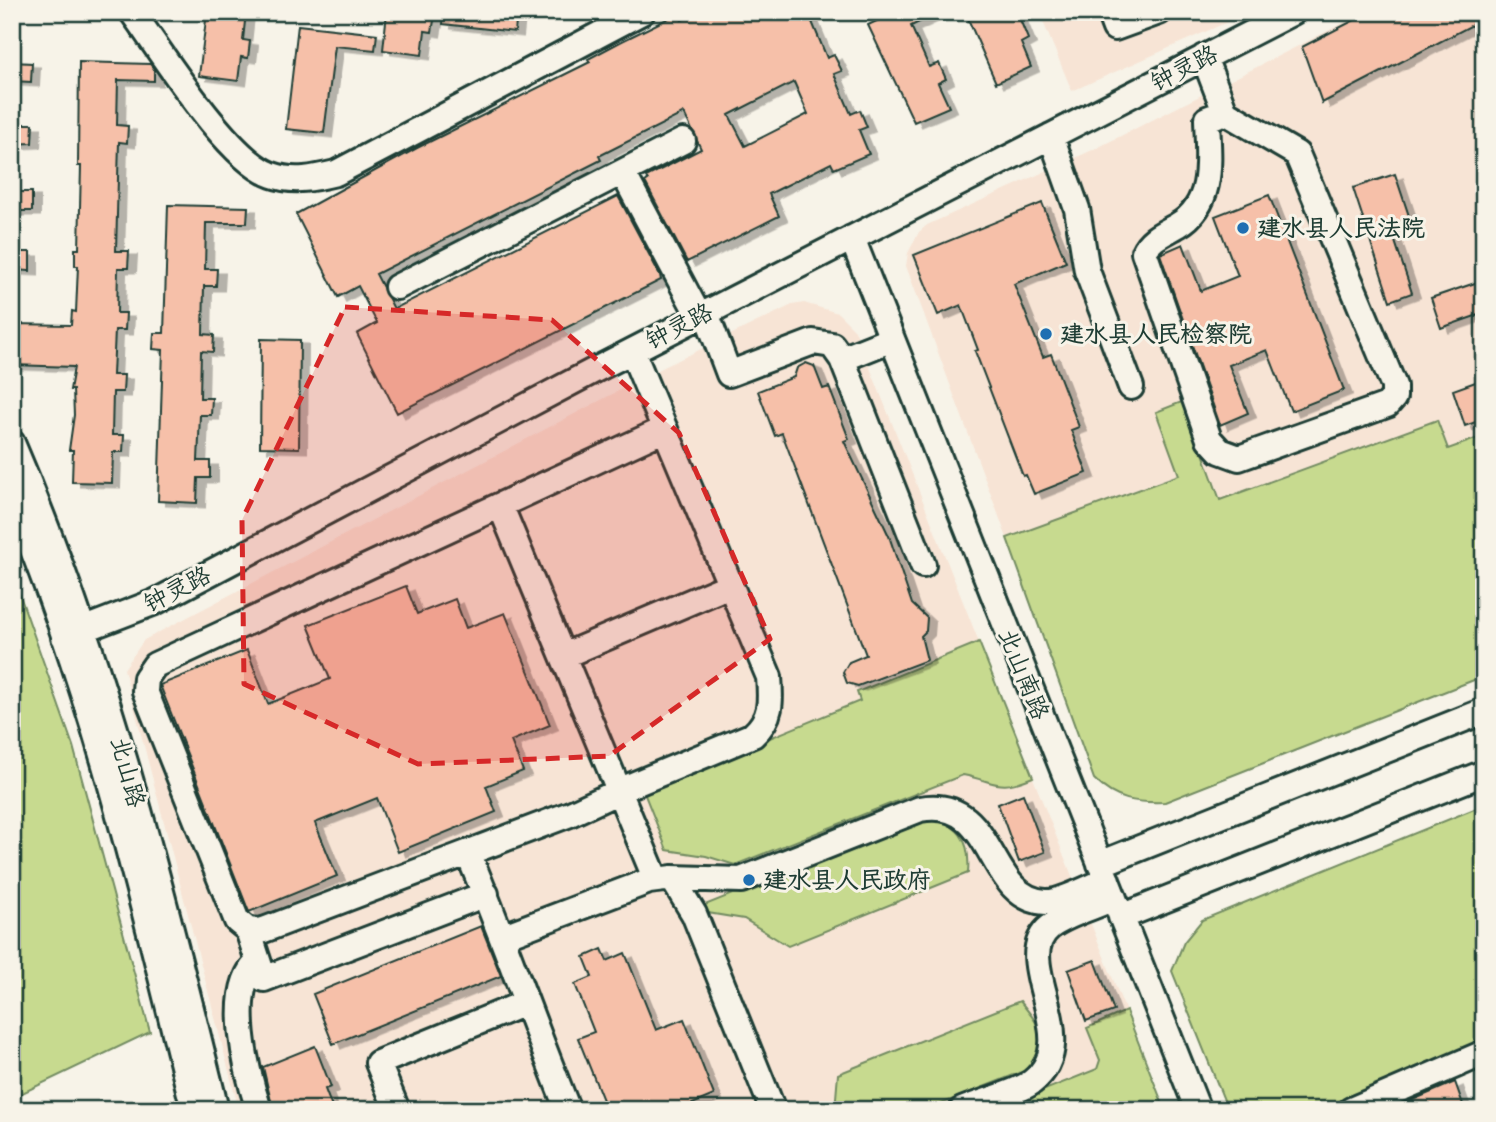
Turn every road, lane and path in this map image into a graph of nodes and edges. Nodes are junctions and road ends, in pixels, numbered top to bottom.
1 (132, 12) edge
2 (642, 12) edge
3 (1109, 12) edge
4 (1159, 12) edge
5 (1293, 12) edge
6 (1258, 20) edge
7 (1204, 57) junction
8 (1225, 113) junction
9 (1051, 136) junction
10 (683, 141) dead end
11 (623, 173) junction
12 (852, 238) junction
13 (397, 287) dead end
14 (702, 314) junction
15 (891, 339) junction
16 (632, 351) junction
17 (842, 359) junction
18 (1130, 387) dead end
19 (665, 429) junction
20 (12, 443) edge
21 (12, 498) edge
22 (501, 507) junction
23 (923, 565) dead end
24 (730, 585) junction
25 (75, 634) junction
26 (563, 656) junction
27 (1484, 711) edge
28 (1484, 773) edge
29 (619, 791) junction
30 (468, 853) junction
31 (664, 879) junction
32 (1111, 890) junction
33 (486, 894) junction
34 (248, 930) junction
35 (503, 936) junction
36 (258, 962) junction
37 (525, 1003) junction
38 (1484, 1053) edge
39 (194, 1110) edge
40 (216, 1110) edge
41 (259, 1110) edge
42 (397, 1110) edge
43 (568, 1110) edge
44 (773, 1110) edge
45 (962, 1110) edge
46 (1198, 1110) edge
47 (1351, 1110) edge

1 - 2 street
3 - 4 street
5 - 6 street, 钟灵路
6 - 7 street, 钟灵路
7 - 8 street
7 - 9 street, 钟灵路
8 - 8 street
9 - 12 street, 钟灵路
9 - 18 street
10 - 11 street
11 - 13 street
11 - 14 street
12 - 14 street, 钟灵路
12 - 15 street, 北山南路
14 - 16 street, 钟灵路
14 - 17 street
15 - 17 street
15 - 32 street, 北山南路
16 - 19 street
16 - 25 street, 钟灵路
17 - 23 street
19 - 22 street
19 - 24 street
20 - 25 street, 北山路
21 - 25 street, 北山路
22 - 26 street
22 - 34 street
24 - 26 street
24 - 29 street
25 - 39 street, 北山路
25 - 40 street, 北山路
26 - 29 street
27 - 32 street
28 - 32 street
29 - 30 street
29 - 31 street
30 - 33 street
30 - 34 street
31 - 32 street
31 - 35 street
31 - 44 street
32 - 45 street
32 - 46 street, 北山南路
33 - 35 street
33 - 36 street
34 - 36 street
35 - 37 street
36 - 41 street
37 - 42 street
37 - 43 street
38 - 47 street

